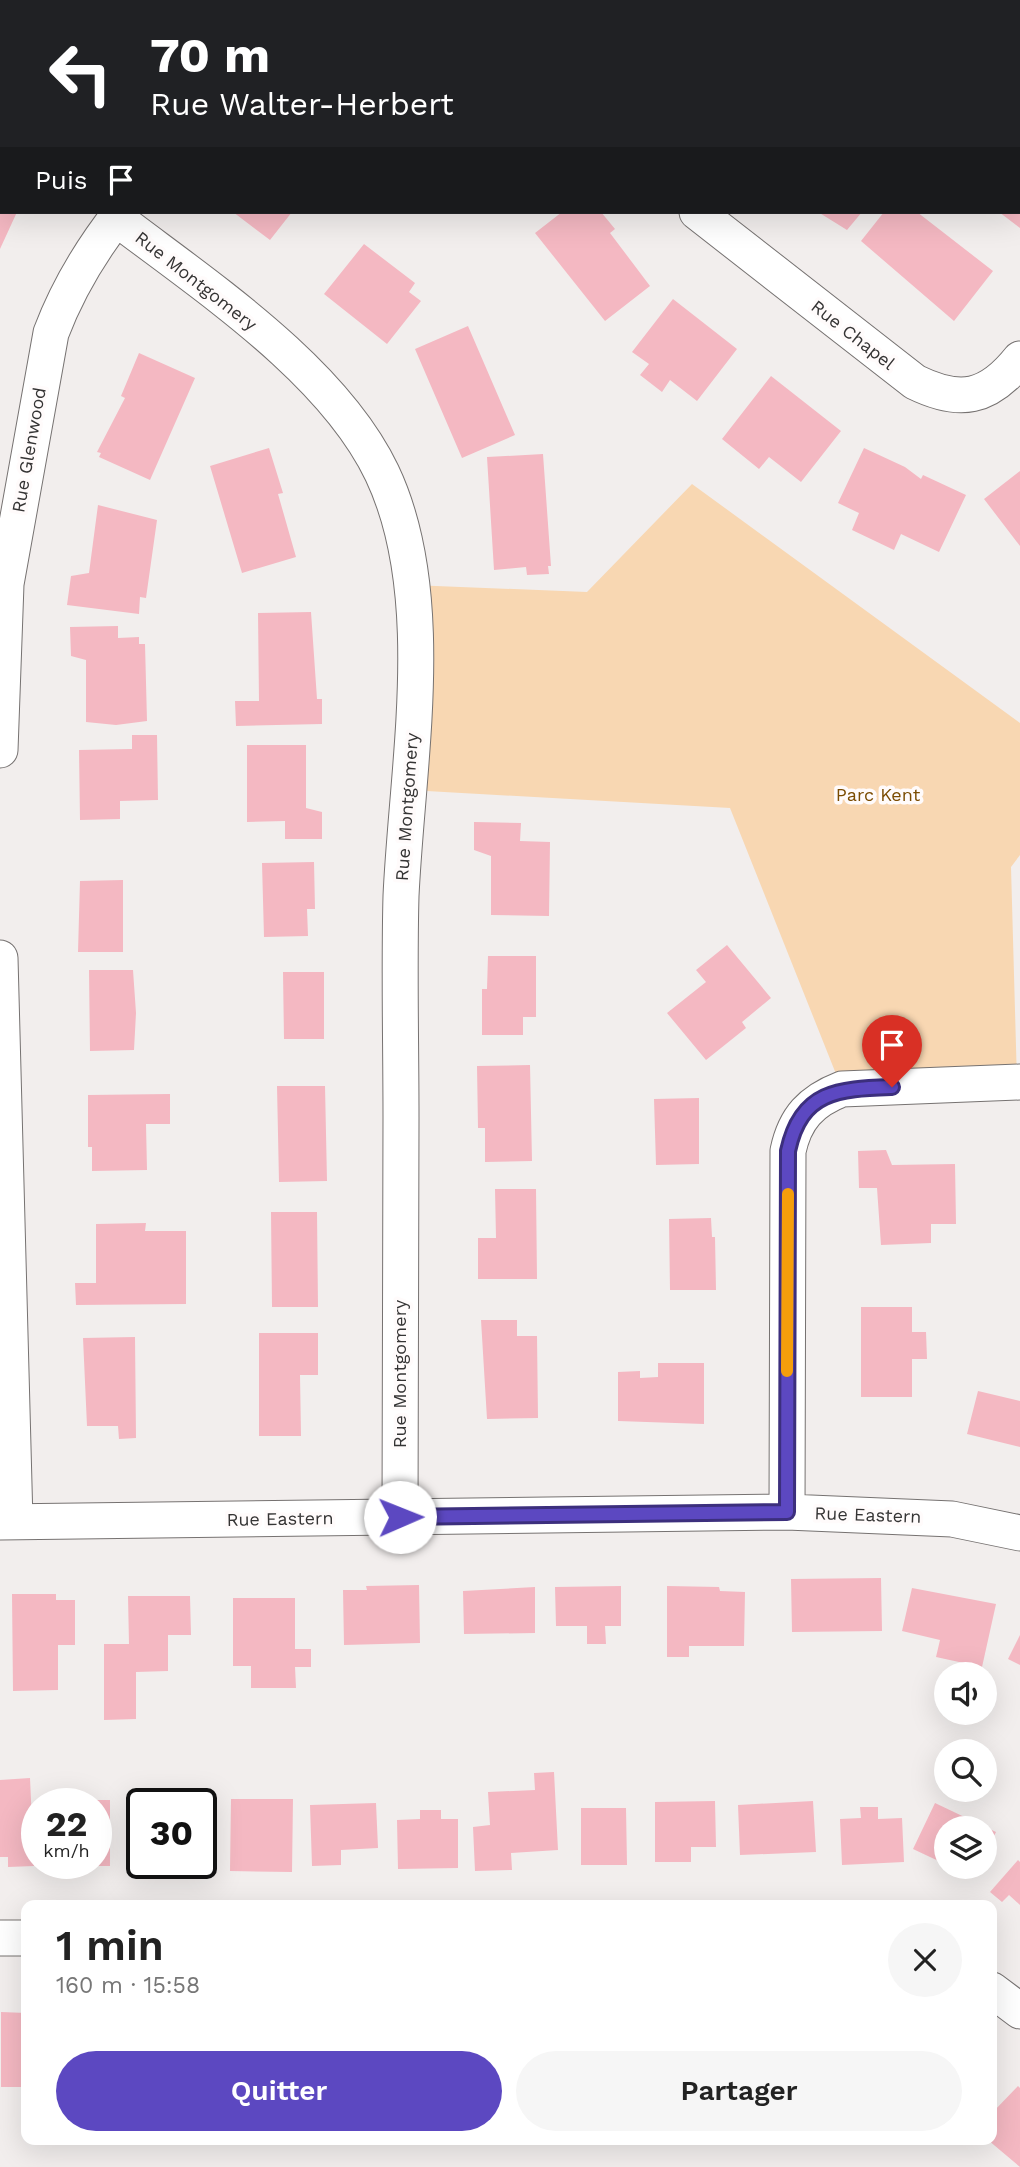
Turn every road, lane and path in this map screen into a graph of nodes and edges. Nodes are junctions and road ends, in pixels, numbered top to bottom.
1 (700, 214) edge
2 (119, 215) edge
3 (1020, 359) edge
4 (0, 750) edge
5 (0, 958) edge
6 (1020, 1082) edge
7 (4, 1271) edge
8 (787, 1512) junction
9 (400, 1517) junction
10 (7, 1522) edge
11 (1020, 1533) edge
12 (0, 1938) edge
13 (21, 1938) edge
14 (997, 1994) edge
15 (1020, 2011) edge

1 - 3 street, Rue Chapel
2 - 4 street, Rue Glenwood
2 - 9 street, Rue Montgomery
5 - 7 street
6 - 8 street
7 - 10 street
8 - 9 street, Rue Eastern
8 - 11 street, Rue Eastern
9 - 10 street, Rue Eastern
12 - 13 street
14 - 15 street

